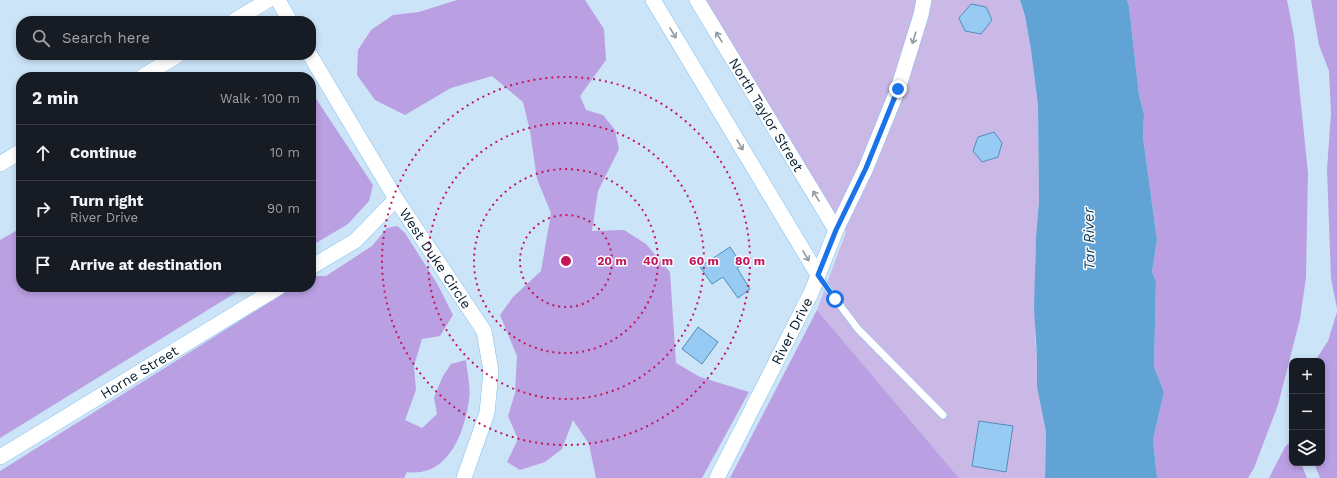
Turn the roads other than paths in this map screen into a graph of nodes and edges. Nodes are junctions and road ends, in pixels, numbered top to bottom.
1 (268, 0) edge
2 (278, 0) edge
3 (653, 0) edge
4 (697, 0) edge
5 (924, 0) edge
6 (242, 16) edge
7 (287, 16) edge
8 (170, 60) edge
9 (313, 60) edge
10 (150, 72) edge
11 (16, 155) edge
12 (0, 164) edge
13 (396, 199) junction
14 (836, 230) junction
15 (316, 264) edge
16 (818, 275) junction
17 (270, 292) edge
18 (943, 415) dead end
19 (0, 457) edge
20 (464, 478) edge
21 (717, 478) edge

1 - 6 street
2 - 7 street
3 -> 16 street
14 -> 4 street, North Taylor Street
5 -> 14 street, River Drive
8 - 10 street
9 - 13 street, West Duke Circle
11 - 12 street
13 - 15 street
13 - 20 street, West Duke Circle
14 - 16 street, River Drive
16 - 18 lane
16 - 21 street, River Drive
17 - 19 street, Horne Street

